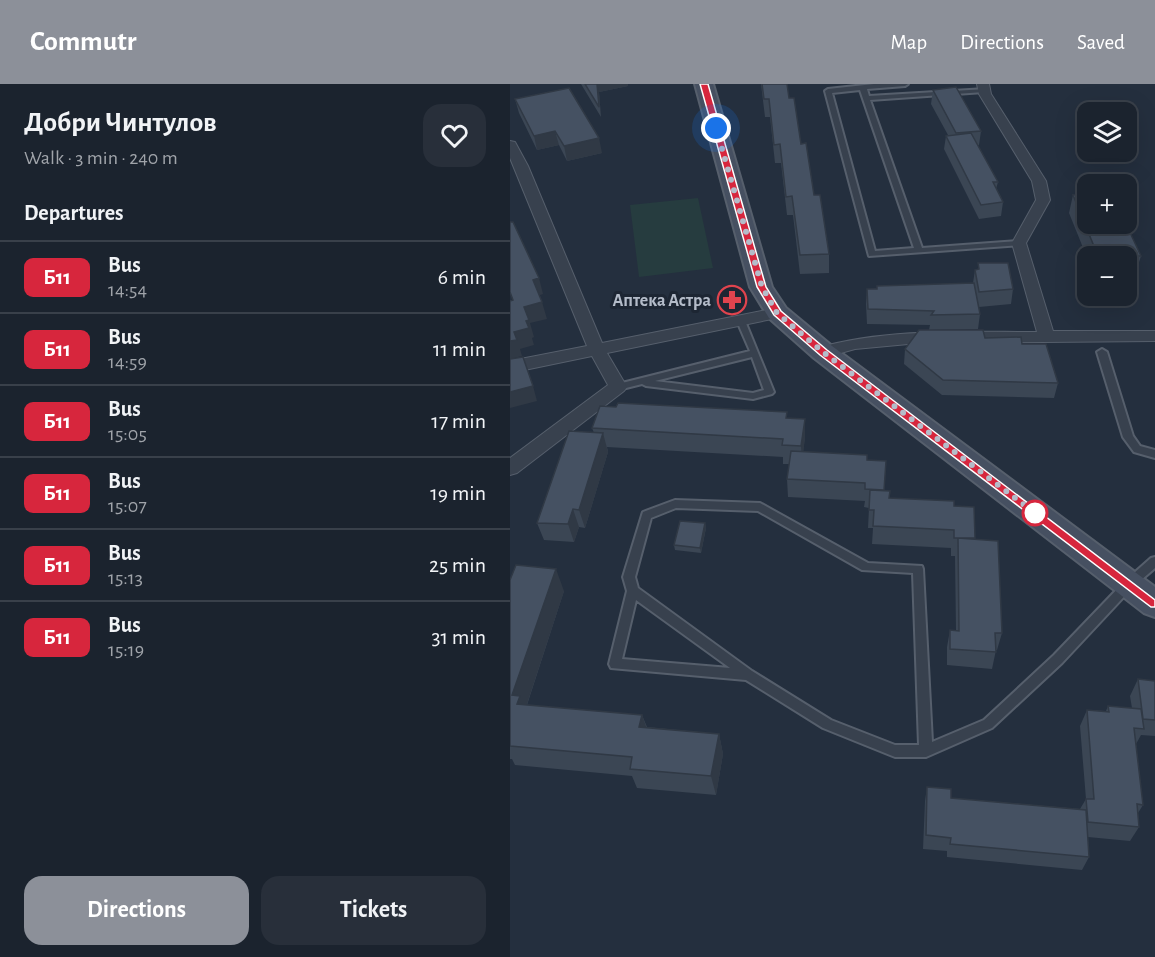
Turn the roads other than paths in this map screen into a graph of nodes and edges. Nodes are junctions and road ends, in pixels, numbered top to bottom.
1 (704, 84) edge
2 (905, 84) edge
3 (877, 85) edge
4 (983, 87) edge
5 (863, 88) junction
6 (867, 99) junction
7 (510, 145) edge
8 (1019, 243) junction
9 (918, 249) junction
10 (777, 313) junction
11 (741, 321) junction
12 (1046, 336) junction
13 (1155, 336) edge
14 (596, 350) junction
15 (823, 352) junction
16 (1102, 352) dead end
17 (755, 353) junction
18 (510, 367) edge
19 (639, 382) junction
20 (618, 387) junction
21 (1155, 454) edge
22 (510, 468) edge
23 (1155, 561) edge
24 (1129, 584) junction
25 (633, 591) junction
26 (1155, 604) edge
27 (748, 675) junction
28 (926, 751) junction

1 - 10 street
2 - 3 lane
3 - 5 lane
4 - 6 lane
4 - 8 street
5 - 6 lane
5 - 9 lane
6 - 9 lane
7 - 14 street
8 - 9 lane
8 - 12 street
10 - 11 street
10 - 15 street
11 - 14 street
11 - 17 lane
12 - 13 street
12 - 15 street
14 - 18 street
14 - 20 street
15 - 24 street
16 - 21 lane
17 - 19 lane
17 - 19 lane
19 - 20 lane
20 - 22 street
23 - 24 lane
24 - 26 street
24 - 28 lane
25 - 27 lane
25 - 27 lane
25 - 28 lane
27 - 28 lane

